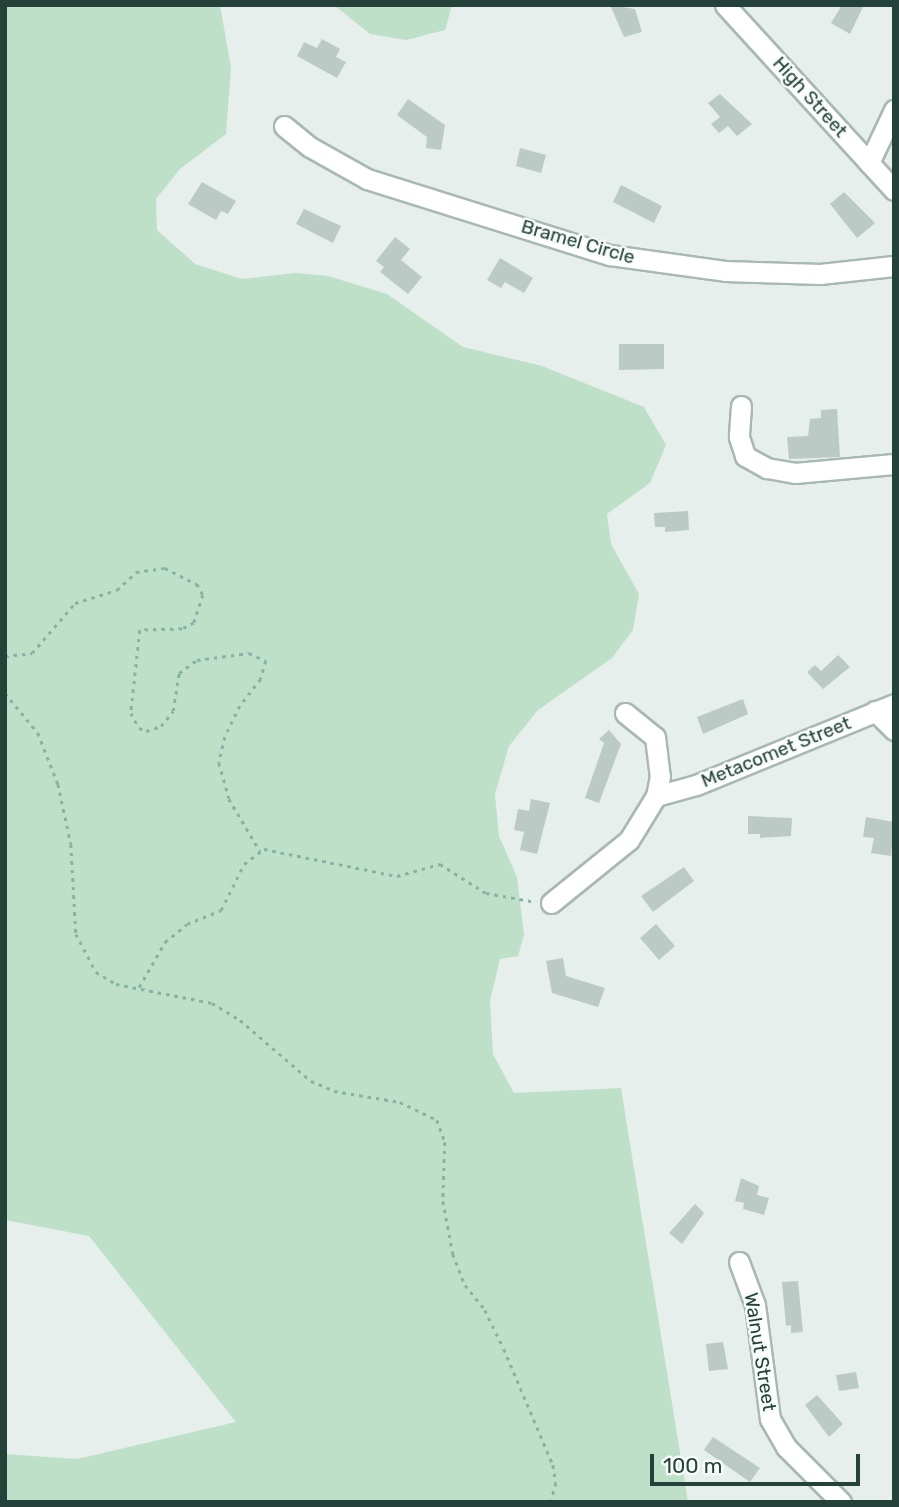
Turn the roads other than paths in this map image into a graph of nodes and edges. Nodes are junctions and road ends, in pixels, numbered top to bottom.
1 (725, 5) edge
2 (894, 110) edge
3 (284, 126) dead end
4 (869, 163) junction
5 (894, 190) edge
6 (894, 266) edge
7 (741, 406) dead end
8 (894, 464) edge
9 (885, 707) edge
10 (625, 713) dead end
11 (894, 730) edge
12 (656, 796) junction
13 (551, 903) road end
14 (739, 1262) dead end
15 (841, 1502) edge

1 - 4 street, High Street
2 - 4 street
3 - 6 street, Bramel Circle
4 - 5 street, High Street
7 - 8 street
9 - 11 street
9 - 12 street, Metacomet Street
10 - 12 street
12 - 13 street
14 - 15 street, Walnut Street

